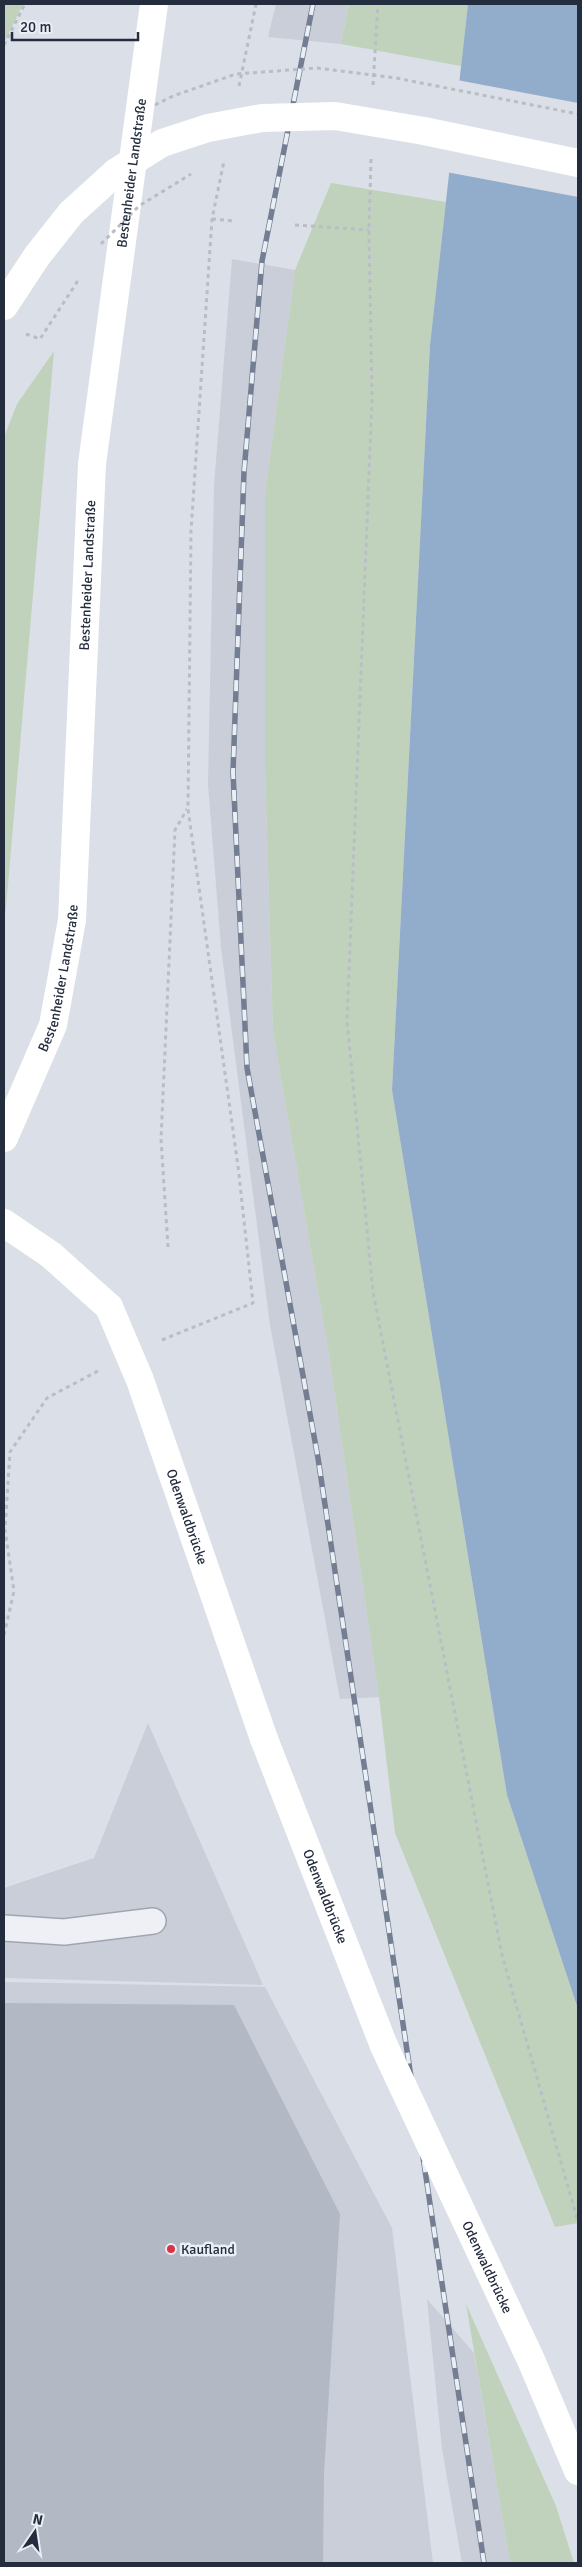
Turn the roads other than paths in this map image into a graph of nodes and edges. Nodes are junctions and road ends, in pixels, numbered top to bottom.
1 (154, 4) edge
2 (578, 163) edge
3 (4, 306) edge
4 (4, 1138) edge
5 (4, 1224) edge
6 (153, 1921) dead end
7 (4, 1928) edge
8 (578, 2471) edge

1 - 4 main road, Bestenheider Landstraße
2 - 3 main road, bridge
5 - 8 main road, Odenwaldbrücke, bridge
6 - 7 lane

